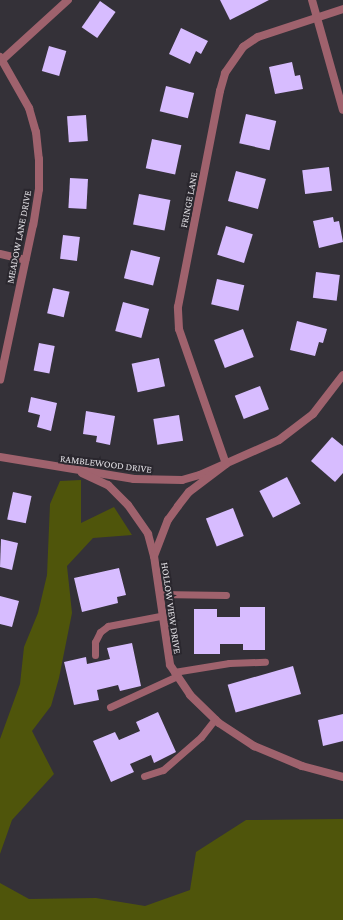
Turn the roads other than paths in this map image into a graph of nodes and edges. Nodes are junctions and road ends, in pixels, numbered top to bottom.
1 (68, 0) edge
2 (312, 0) edge
3 (343, 9) edge
4 (316, 16) junction
5 (1, 58) edge
6 (343, 110) edge
7 (0, 254) edge
8 (25, 260) junction
9 (343, 375) edge
10 (0, 380) edge
11 (0, 457) edge
12 (226, 464) junction
13 (82, 473) junction
14 (154, 556) junction
15 (159, 594) junction
16 (226, 595) dead end
17 (160, 616) junction
18 (95, 655) dead end
19 (265, 662) dead end
20 (175, 674) junction
21 (110, 707) dead end
22 (215, 720) junction
23 (144, 776) dead end
24 (343, 777) edge

1 - 5 street
2 - 4 street
3 - 4 street, FRINGE LANE
4 - 6 street
4 - 12 street, FRINGE LANE
5 - 8 street, MEADOW LANE DRIVE
7 - 8 street
8 - 10 street, MEADOW LANE DRIVE
9 - 12 street, RAMBLEWOOD DRIVE
11 - 13 street, RAMBLEWOOD DRIVE
12 - 13 street, RAMBLEWOOD DRIVE
12 - 14 street, HOLLOW VIEW DRIVE
13 - 14 street, HOLLOW VIEW DRIVE
14 - 15 street, HOLLOW VIEW DRIVE
15 - 16 lane
15 - 17 street, HOLLOW VIEW DRIVE
17 - 18 lane
17 - 20 street, HOLLOW VIEW DRIVE
19 - 20 lane
20 - 21 lane
20 - 22 street, HOLLOW VIEW DRIVE
22 - 23 lane
22 - 24 street, HOLLOW VIEW DRIVE

